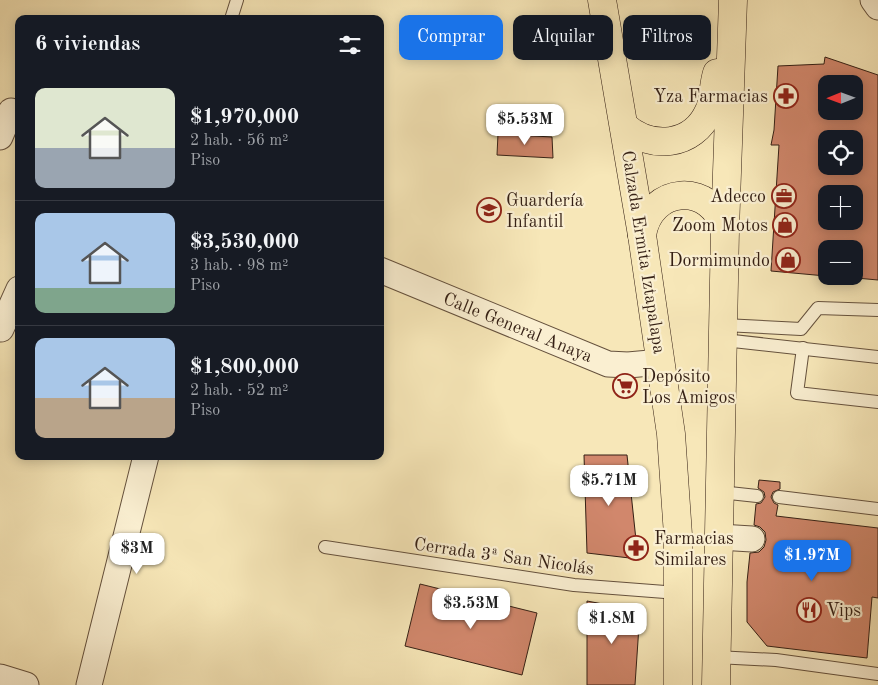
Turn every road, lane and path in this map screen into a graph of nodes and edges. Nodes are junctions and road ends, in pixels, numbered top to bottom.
1 (237, 0) edge
2 (602, 0) edge
3 (734, 0) edge
4 (872, 0) edge
5 (878, 7) edge
6 (232, 15) edge
7 (731, 33) junction
8 (10, 110) edge
9 (624, 126) junction
10 (0, 137) edge
11 (725, 230) junction
12 (642, 235) junction
13 (384, 272) edge
14 (15, 299) edge
15 (878, 310) edge
16 (1, 329) dead end
17 (724, 333) junction
18 (803, 348) junction
19 (878, 357) edge
20 (661, 362) junction
21 (878, 402) edge
22 (145, 460) edge
23 (720, 492) junction
24 (757, 496) dead end
25 (779, 497) dead end
26 (878, 509) edge
27 (719, 537) junction
28 (752, 539) dead end
29 (325, 547) dead end
30 (678, 593) junction
31 (716, 657) junction
32 (878, 674) edge
33 (0, 677) edge
34 (26, 685) edge
35 (89, 685) edge
36 (678, 685) edge
37 (716, 685) edge

1 - 6 lane
2 - 9 main road, Calzada Ermita Iztapalapa
3 - 7 main road
4 - 5 street
7 - 9 main road
7 - 11 main road
8 - 10 street
9 - 12 main road, Calzada Ermita Iztapalapa
11 - 12 main road
11 - 17 main road
12 - 20 main road, Calzada Ermita Iztapalapa
13 - 20 street, Calle General Anaya
14 - 16 street
15 - 17 lane
17 - 18 lane
17 - 23 main road
18 - 19 lane
18 - 21 lane
20 - 30 main road, Calzada Ermita Iztapalapa
22 - 35 street
23 - 24 lane
23 - 27 main road
25 - 26 lane
27 - 28 street
27 - 31 main road
29 - 30 lane, Cerrada 3ª San Nicolás
30 - 36 main road, Calzada Ermita Iztapalapa
31 - 32 lane
31 - 37 main road
33 - 34 street

